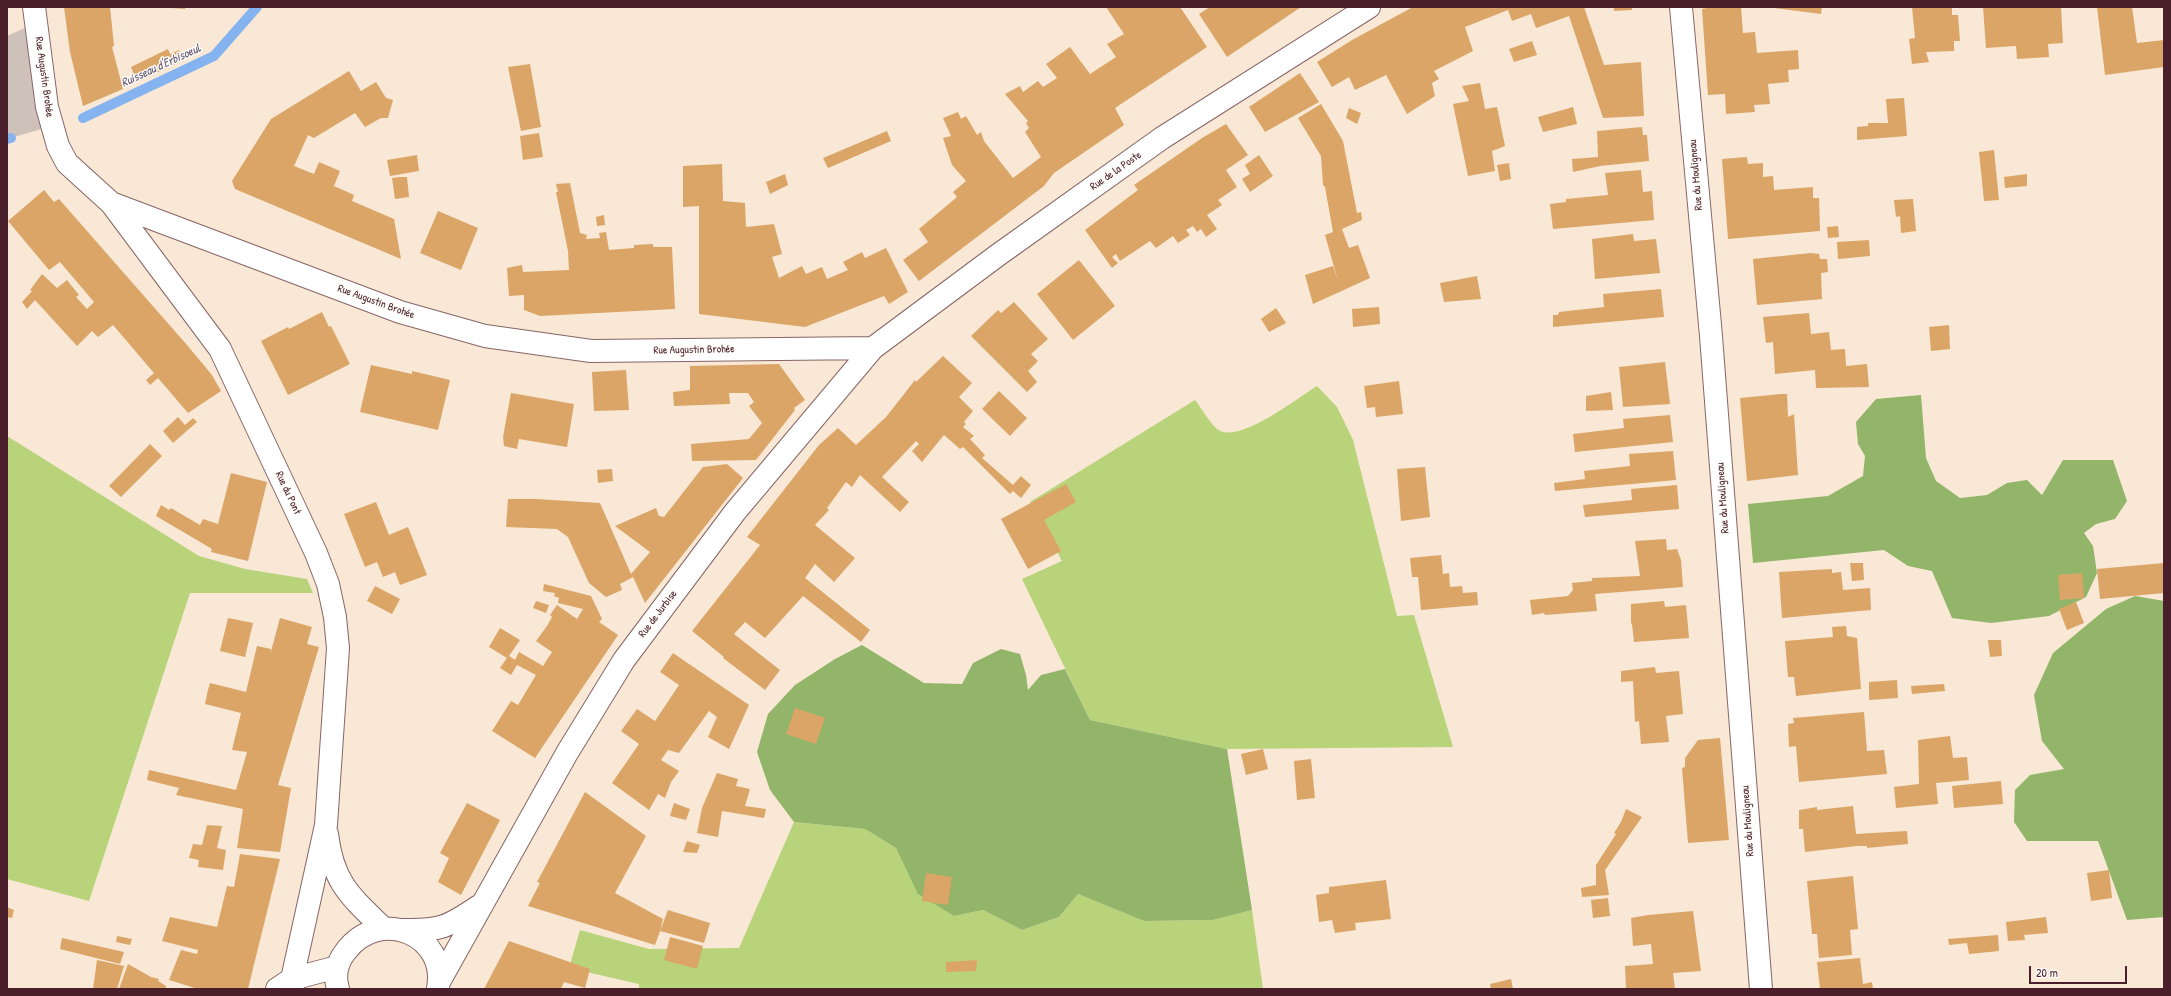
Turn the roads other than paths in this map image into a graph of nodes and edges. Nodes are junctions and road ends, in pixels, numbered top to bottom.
1 (34, 7) edge
2 (1368, 7) edge
3 (1681, 7) edge
4 (111, 203) junction
5 (873, 348) junction
6 (326, 825) junction
7 (480, 906) junction
8 (392, 929) junction
9 (337, 967) junction
10 (439, 985) edge
11 (287, 986) edge
12 (338, 989) edge
13 (1761, 989) edge

1 - 4 street, Rue Augustin Brohée
2 - 5 street, Rue de la Poste
3 - 13 street, Rue du Mouligneau
4 - 5 street, Rue Augustin Brohée
4 - 6 street, Rue du Pont
5 - 7 street, Rue de Jurbise
6 - 8 street
6 - 11 street
7 - 8 street
7 - 10 street, Rue de Jurbise
8 - 9 street
8 - 10 street
9 - 11 street
9 - 12 street

